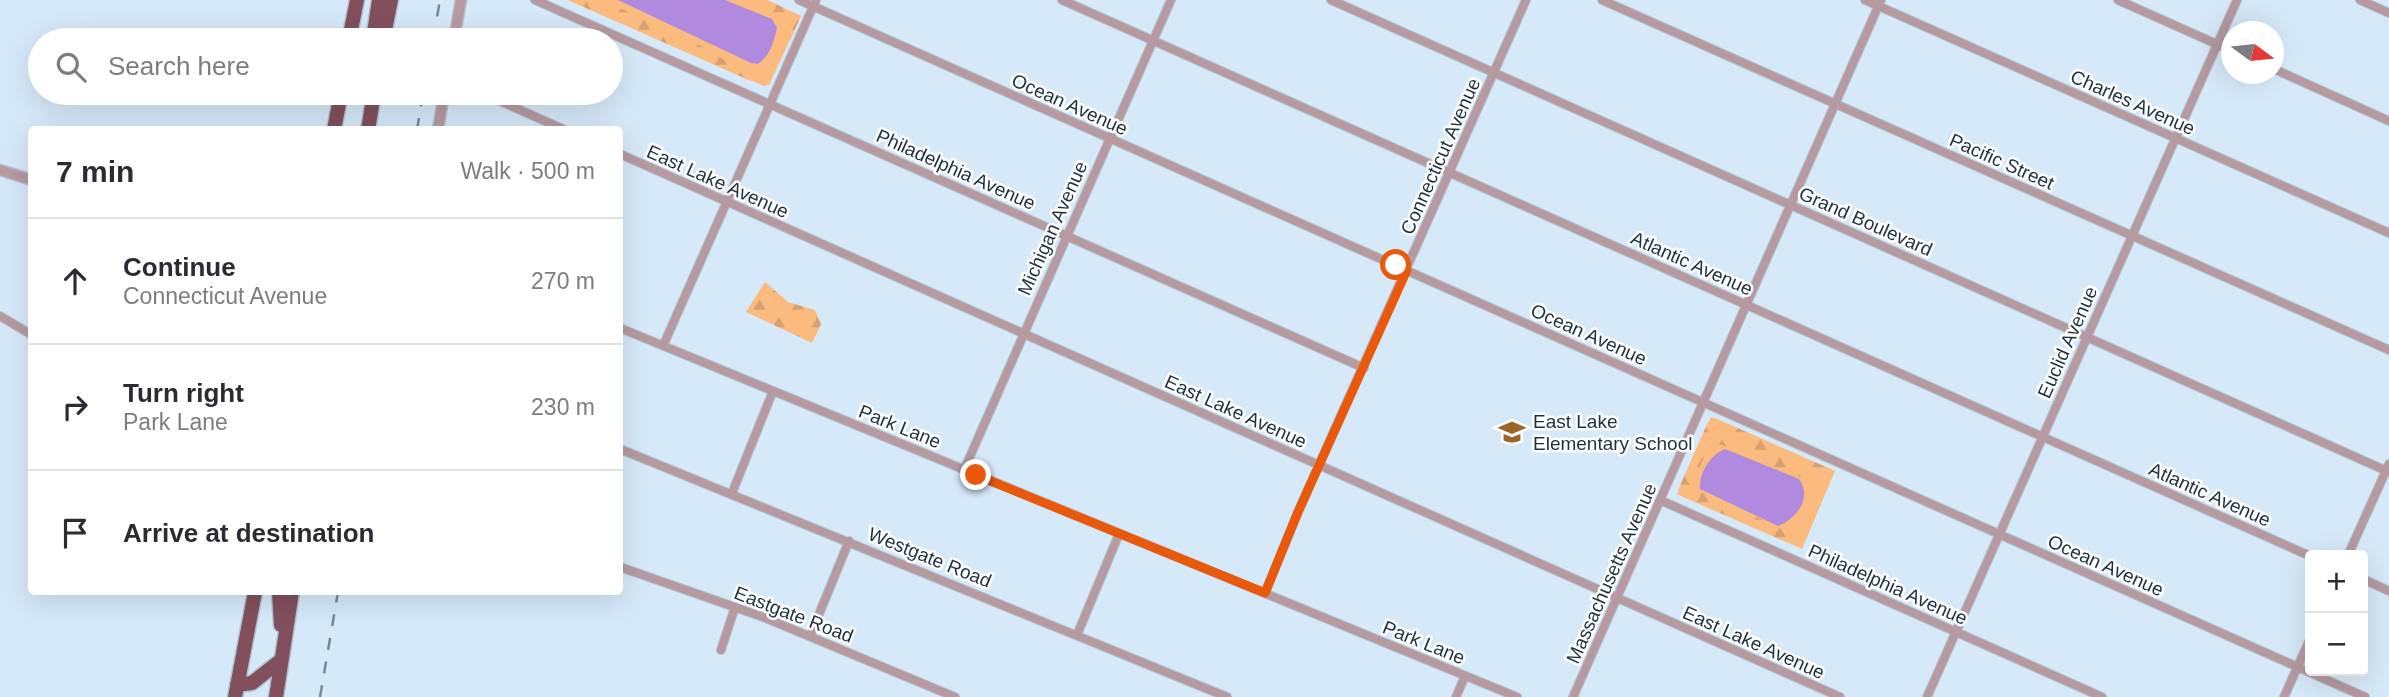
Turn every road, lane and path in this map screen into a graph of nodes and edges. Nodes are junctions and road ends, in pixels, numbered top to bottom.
1 (357, 0) edge
2 (379, 0) edge
3 (391, 0) edge
4 (461, 0) edge
5 (535, 0) edge
6 (799, 0) edge
7 (1062, 0) edge
8 (1171, 0) edge
9 (1331, 0) edge
10 (1526, 0) edge
11 (1602, 0) edge
12 (1865, 0) edge
13 (2118, 0) edge
14 (2237, 0) edge
15 (2360, 0) edge
16 (815, 3) edge
17 (1880, 3) edge
18 (2389, 13) edge
19 (351, 28) edge
20 (375, 28) edge
21 (385, 28) edge
22 (456, 28) edge
23 (598, 28) edge
24 (623, 39) edge
25 (1153, 41) junction
26 (2217, 44) junction
27 (2221, 46) edge
28 (1494, 73) junction
29 (2284, 74) edge
30 (770, 104) junction
31 (1836, 104) junction
32 (339, 105) edge
33 (368, 105) edge
34 (372, 105) edge
35 (442, 105) edge
36 (509, 105) edge
37 (2389, 121) edge
38 (335, 126) edge
39 (368, 126) edge
40 (368, 126) edge
41 (439, 126) edge
42 (556, 126) edge
43 (1110, 138) junction
44 (2175, 138) junction
45 (623, 155) edge
46 (0, 170) edge
47 (1450, 173) junction
48 (28, 179) edge
49 (726, 201) junction
50 (1791, 205) junction
51 (2389, 233) edge
52 (1066, 236) junction
53 (2132, 236) junction
54 (1407, 270) junction
55 (1747, 305) junction
56 (0, 316) edge
57 (623, 329) edge
58 (28, 333) edge
59 (1023, 333) junction
60 (2087, 337) junction
61 (663, 346) junction
62 (2389, 350) edge
63 (1364, 368) junction
64 (774, 391) junction
65 (1703, 402) junction
66 (2043, 437) junction
67 (623, 450) edge
68 (1320, 466) junction
69 (2388, 469) edge
70 (964, 470) junction
71 (732, 493) junction
72 (1660, 500) junction
73 (1119, 534) junction
74 (1999, 534) junction
75 (849, 541) junction
76 (2350, 550) edge
77 (2305, 554) edge
78 (623, 567) edge
79 (2368, 581) edge
80 (2389, 591) edge
81 (1265, 593) junction
82 (254, 595) edge
83 (279, 595) edge
84 (291, 595) edge
85 (1617, 598) junction
86 (735, 607) junction
87 (1956, 632) junction
88 (1077, 635) junction
89 (810, 636) junction
90 (283, 644) junction
91 (721, 650) dead end
92 (2305, 651) edge
93 (280, 662) junction
94 (2298, 667) junction
95 (1465, 676) junction
96 (236, 691) edge
97 (249, 697) edge
98 (276, 697) edge
99 (956, 697) edge
100 (1227, 697) edge
101 (1456, 697) edge
102 (1517, 697) edge
103 (1573, 697) edge
104 (1840, 697) edge
105 (1927, 697) edge
106 (2102, 697) edge
107 (2284, 697) edge
108 (2365, 697) edge

1 - 19 highway
2 - 20 highway
3 - 21 highway
4 - 22 street
5 - 23 street, Philadelphia Avenue
6 - 16 street, Ocean Avenue
7 - 25 street, Atlantic Avenue
8 - 25 street, Michigan Avenue
9 - 28 street, Grand Boulevard
10 - 28 street, Connecticut Avenue
11 - 31 street, Pacific Street
12 - 17 street, Charles Avenue
13 - 26 street
14 - 26 street, Euclid Avenue
15 - 18 street
16 - 30 street
16 - 43 street, Ocean Avenue
17 - 31 street, Massachusetts Avenue
17 - 44 street, Charles Avenue
24 - 30 street, Philadelphia Avenue
25 - 43 street, Michigan Avenue
25 - 47 street, Atlantic Avenue
26 - 27 street
26 - 44 street, Euclid Avenue
28 - 47 street, Connecticut Avenue
28 - 50 street, Grand Boulevard
29 - 37 street
30 - 49 street
30 - 52 street, Philadelphia Avenue
31 - 50 street, Massachusetts Avenue
31 - 53 street, Pacific Street
32 - 38 highway
33 - 39 highway
34 - 40 highway
35 - 41 street
36 - 42 street
43 - 52 street, Michigan Avenue
43 - 54 street, Ocean Avenue
44 - 51 street, Charles Avenue
44 - 53 street, Euclid Avenue
45 - 49 street, East Lake Avenue
46 - 48 street
47 - 54 street, Connecticut Avenue
47 - 55 street, Atlantic Avenue
49 - 59 street, East Lake Avenue
49 - 61 street
50 - 55 street, Massachusetts Avenue
50 - 60 street, Grand Boulevard
52 - 59 street, Michigan Avenue
52 - 63 street, Philadelphia Avenue
53 - 60 street, Euclid Avenue
53 - 62 street, Pacific Street
54 - 63 street, Connecticut Avenue
54 - 65 street, Ocean Avenue
55 - 65 street, Massachusetts Avenue
55 - 66 street, Atlantic Avenue
56 - 58 street
57 - 61 street, Park Lane
59 - 68 street, East Lake Avenue
59 - 70 street, Michigan Avenue
60 - 66 street, Euclid Avenue
60 - 69 street, Grand Boulevard
61 - 64 street, Park Lane
63 - 68 street, Connecticut Avenue
64 - 70 street, Park Lane
64 - 71 street
65 - 72 street, Massachusetts Avenue
65 - 74 street, Ocean Avenue
66 - 74 street, Euclid Avenue
66 - 77 street, Atlantic Avenue
67 - 71 street, Westgate Road
68 - 81 street, Connecticut Avenue
68 - 85 street, East Lake Avenue
69 - 76 street
70 - 73 street, Park Lane
71 - 75 street, Westgate Road
72 - 85 street, Massachusetts Avenue
72 - 87 street, Philadelphia Avenue
73 - 81 street, Park Lane
73 - 88 street
74 - 87 street, Euclid Avenue
74 - 94 street, Ocean Avenue
75 - 88 street, Westgate Road
75 - 89 street
78 - 86 street, Eastgate Road
79 - 80 street
81 - 95 street, Park Lane
82 - 96 highway
83 - 90 highway
84 - 90 highway
85 - 103 street, Massachusetts Avenue
85 - 104 street, East Lake Avenue
86 - 89 street, Eastgate Road
86 - 91 street
87 - 105 street, Euclid Avenue
87 - 106 street, Philadelphia Avenue
88 - 100 street, Westgate Road
89 - 99 street, Eastgate Road
90 - 93 highway
92 - 94 street
93 - 96 highway
93 - 98 highway
94 - 107 street
94 - 108 street, Ocean Avenue
95 - 101 street
95 - 102 street, Park Lane
96 - 97 highway

